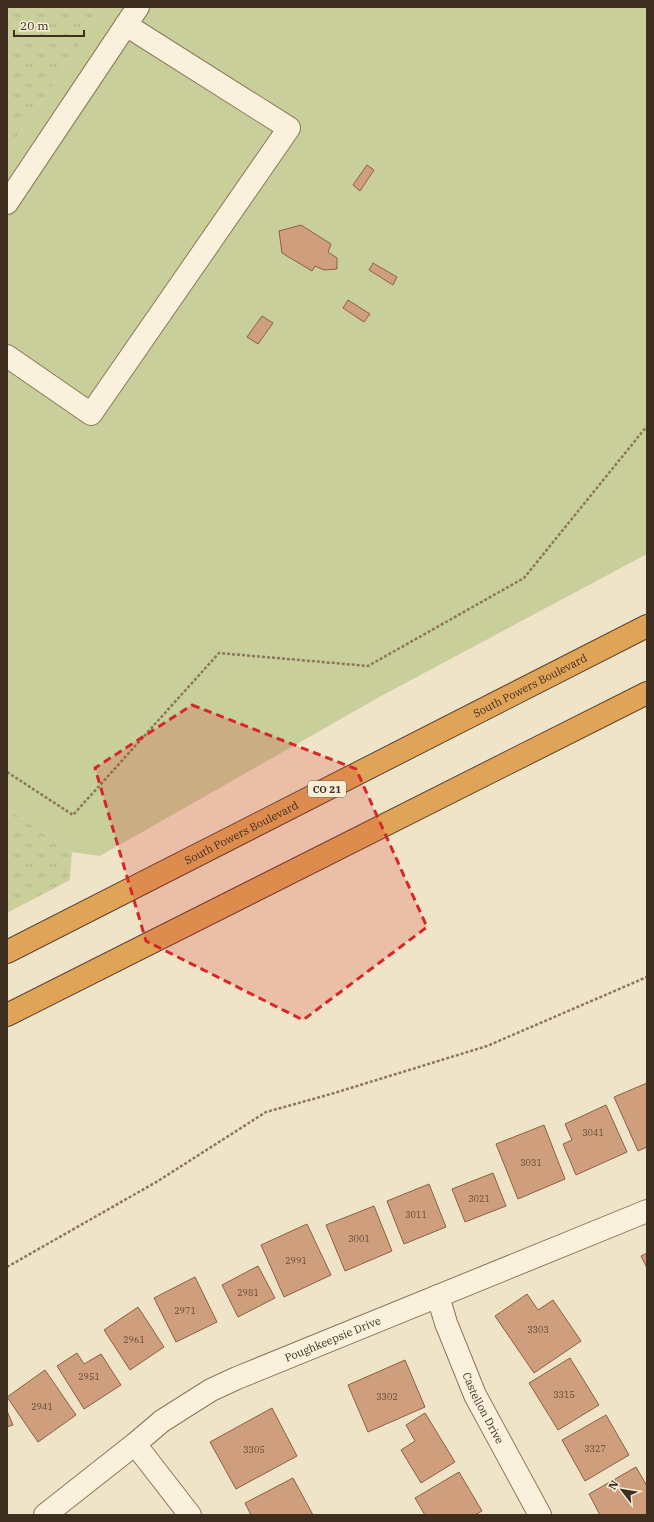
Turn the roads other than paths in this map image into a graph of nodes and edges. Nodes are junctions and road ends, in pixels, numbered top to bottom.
1 (132, 16) edge
2 (7, 203) edge
3 (7, 356) edge
4 (647, 626) edge
5 (647, 692) edge
6 (7, 952) edge
7 (7, 1015) edge
8 (647, 1211) edge
9 (438, 1296) junction
10 (135, 1444) junction
11 (45, 1515) edge
12 (190, 1515) edge
13 (540, 1515) edge

1 - 2 street
1 - 3 street
4 - 6 highway, South Powers Boulevard / CO 21
5 - 7 highway
8 - 9 street, Poughkeepsie Drive
9 - 10 street, Poughkeepsie Drive
9 - 13 street, Castellon Drive
10 - 11 street, Poughkeepsie Drive
10 - 12 street

